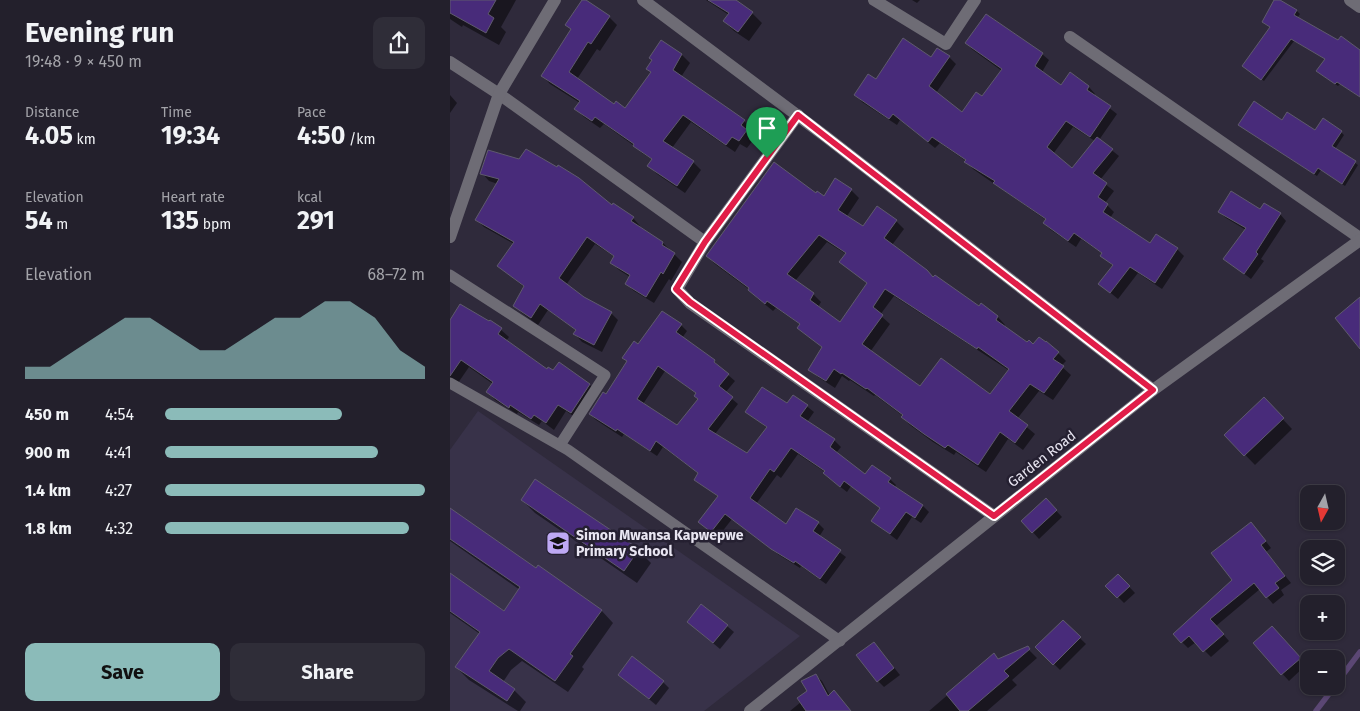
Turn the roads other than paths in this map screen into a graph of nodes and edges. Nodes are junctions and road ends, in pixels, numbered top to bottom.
1 (555, 0) edge
2 (643, 0) edge
3 (874, 0) edge
4 (976, 0) edge
5 (1350, 0) edge
6 (1360, 7) edge
7 (1070, 37) dead end
8 (450, 62) edge
9 (498, 94) junction
10 (798, 115) junction
11 (450, 236) edge
12 (1360, 239) edge
13 (705, 242) junction
14 (450, 274) edge
15 (450, 383) edge
16 (1153, 390) junction
17 (560, 445) junction
18 (994, 516) junction
19 (840, 641) junction
20 (750, 711) edge

1 - 9 street
2 - 10 street
3 - 4 street
5 - 6 street
7 - 12 street
8 - 9 street
9 - 11 street
9 - 13 street
10 - 13 street
10 - 16 street
12 - 16 street, Garden Road
13 - 18 street
14 - 17 lane
15 - 17 lane
16 - 18 street, Garden Road
17 - 19 lane
18 - 19 street, Garden Road
19 - 20 street, Garden Road

